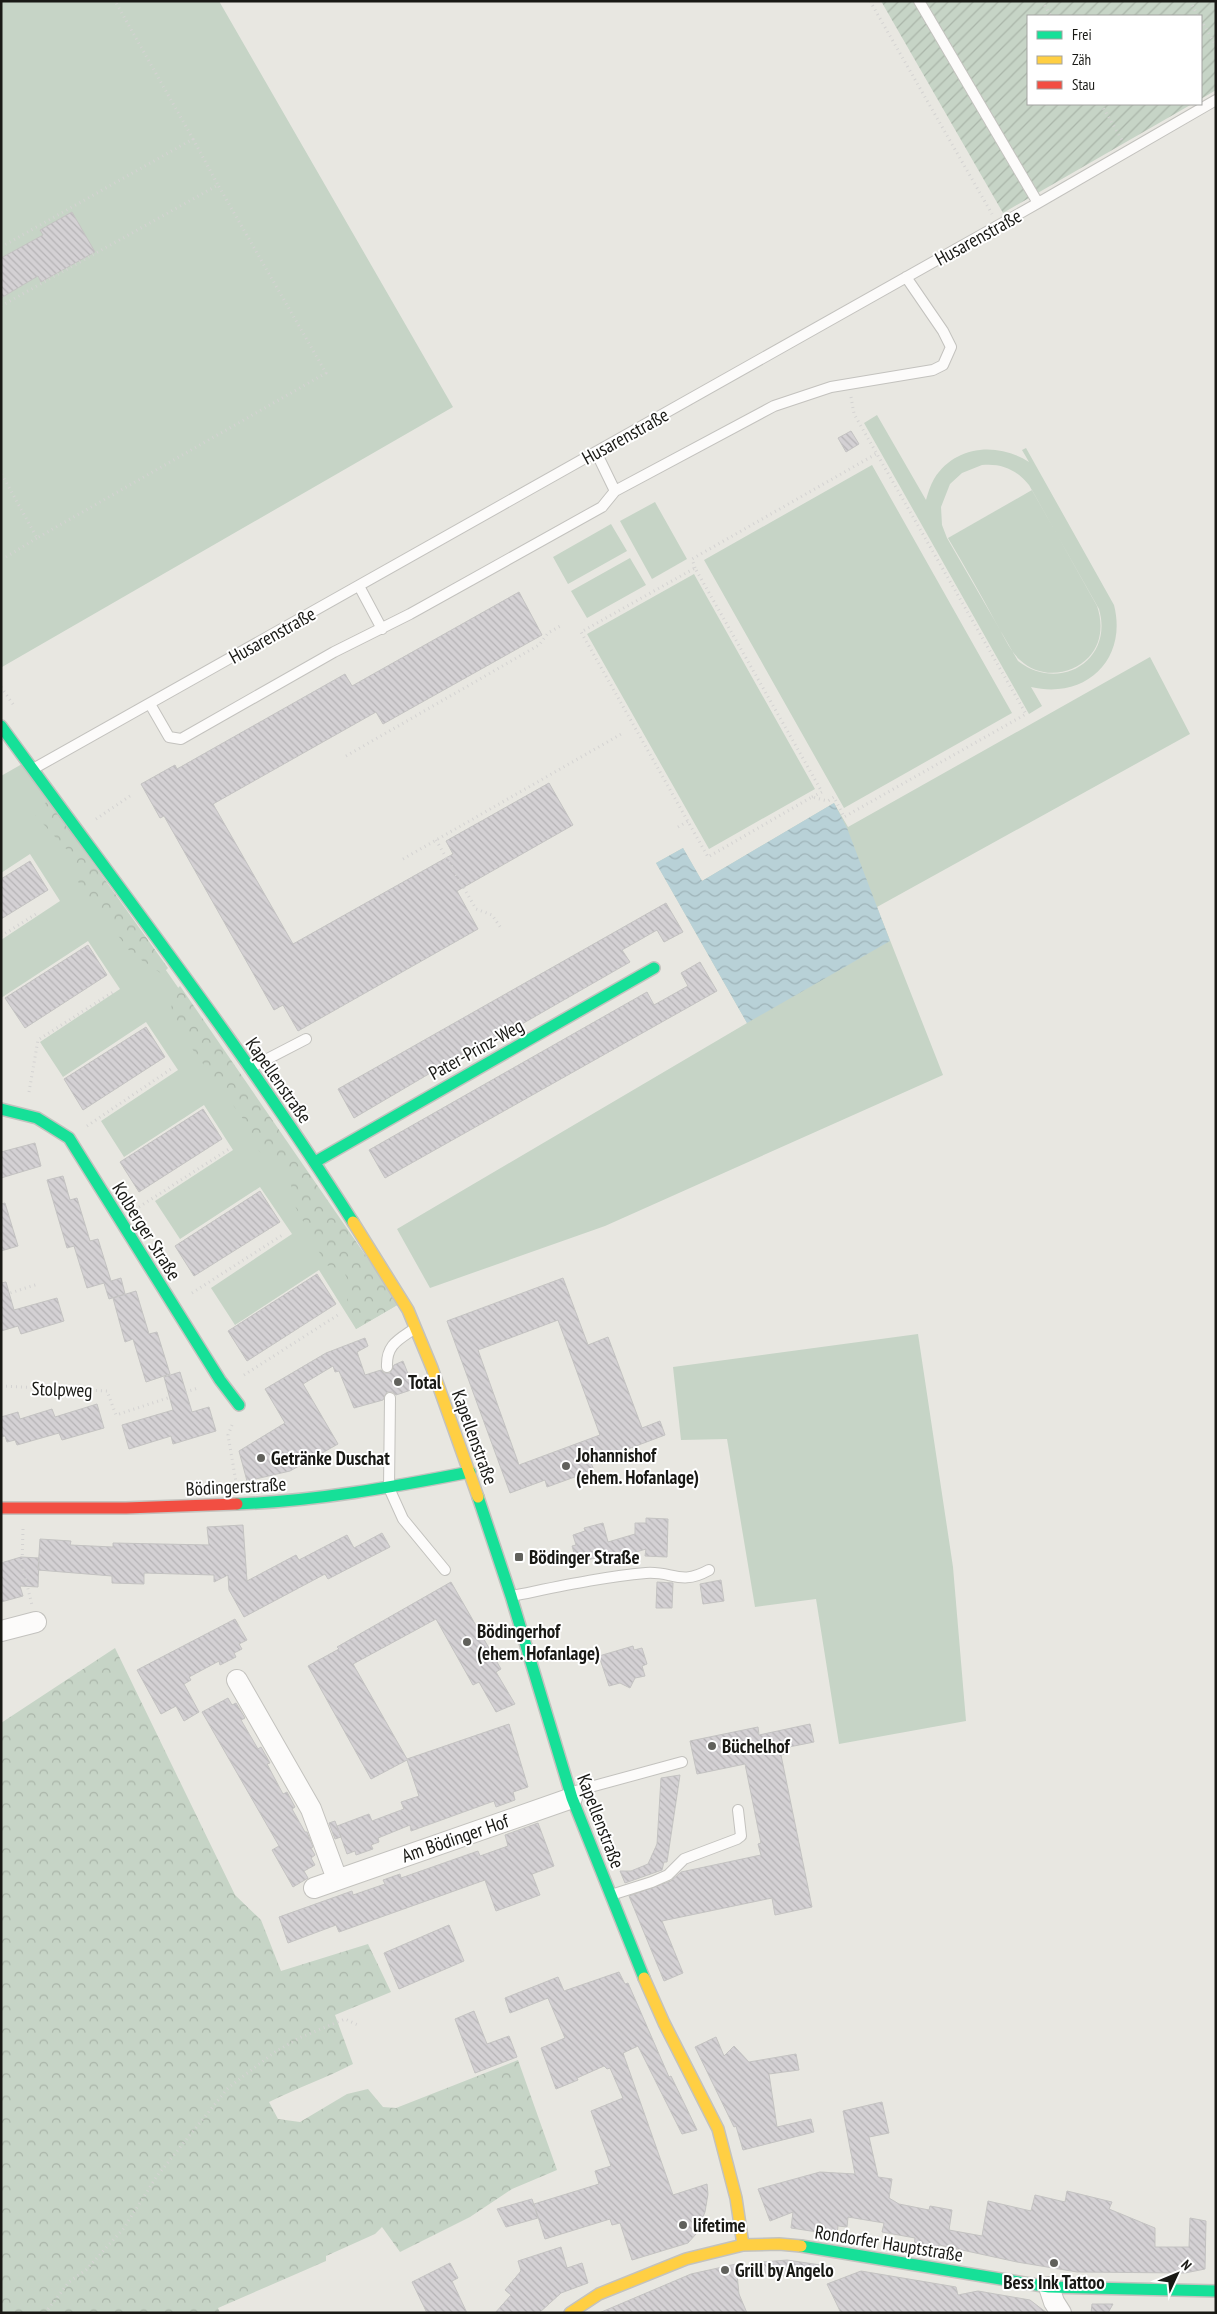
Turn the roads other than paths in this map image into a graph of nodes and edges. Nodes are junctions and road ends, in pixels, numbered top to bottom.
1 (919, 1) edge
2 (1216, 100) edge
3 (1038, 203) junction
4 (906, 277) junction
5 (596, 452) junction
6 (614, 491) junction
7 (359, 586) junction
8 (382, 629) junction
9 (150, 704) junction
10 (1, 726) edge
11 (32, 770) junction
12 (654, 968) dead end
13 (306, 1039) dead end
14 (250, 1068) junction
15 (1, 1110) edge
16 (315, 1162) junction
17 (415, 1328) junction
18 (387, 1367) dead end
19 (390, 1398) dead end
20 (239, 1405) road end
21 (470, 1472) junction
22 (389, 1488) junction
23 (1, 1508) edge
24 (445, 1570) dead end
25 (709, 1570) dead end
26 (511, 1596) junction
27 (36, 1622) road end
28 (1, 1631) edge
29 (236, 1680) dead end
30 (682, 1762) dead end
31 (571, 1795) junction
32 (738, 1810) dead end
33 (337, 1879) junction
34 (314, 1888) dead end
35 (610, 1895) junction
36 (743, 2245) junction
37 (1049, 2287) junction
38 (1216, 2291) edge
39 (570, 2313) edge
40 (1061, 2313) edge

1 - 3 lane
2 - 3 lane, Husarenstraße
3 - 4 lane, Husarenstraße
4 - 5 lane, Husarenstraße
4 - 6 lane
5 - 6 lane
5 - 7 lane, Husarenstraße
6 - 8 lane
7 - 8 lane
7 - 9 lane, Husarenstraße
8 - 9 lane
9 - 11 lane, Husarenstraße
10 - 11 main road, Kapellenstraße
11 - 14 main road, Kapellenstraße
12 - 16 main road, Pater-Prinz-Weg
13 - 14 lane
14 - 16 main road, Kapellenstraße
15 - 20 main road, Kolberger Straße
16 - 17 main road, Kapellenstraße
17 - 18 lane
17 - 21 main road, Kapellenstraße
19 - 22 lane
21 - 22 main road, Bödingerstraße
21 - 26 main road, Kapellenstraße
22 - 23 main road, Bödingerstraße
22 - 24 lane
25 - 26 lane
26 - 31 main road, Kapellenstraße
27 - 28 street
29 - 33 street
30 - 31 lane
31 - 33 street, Am Bödinger Hof
31 - 35 main road, Kapellenstraße
32 - 35 lane
33 - 34 street, Am Bödinger Hof
35 - 36 main road, Kapellenstraße
36 - 37 main road, Rondorfer Hauptstraße
36 - 39 main road, Rondorfer Hauptstraße
37 - 38 main road, Rondorfer Hauptstraße
37 - 40 street

